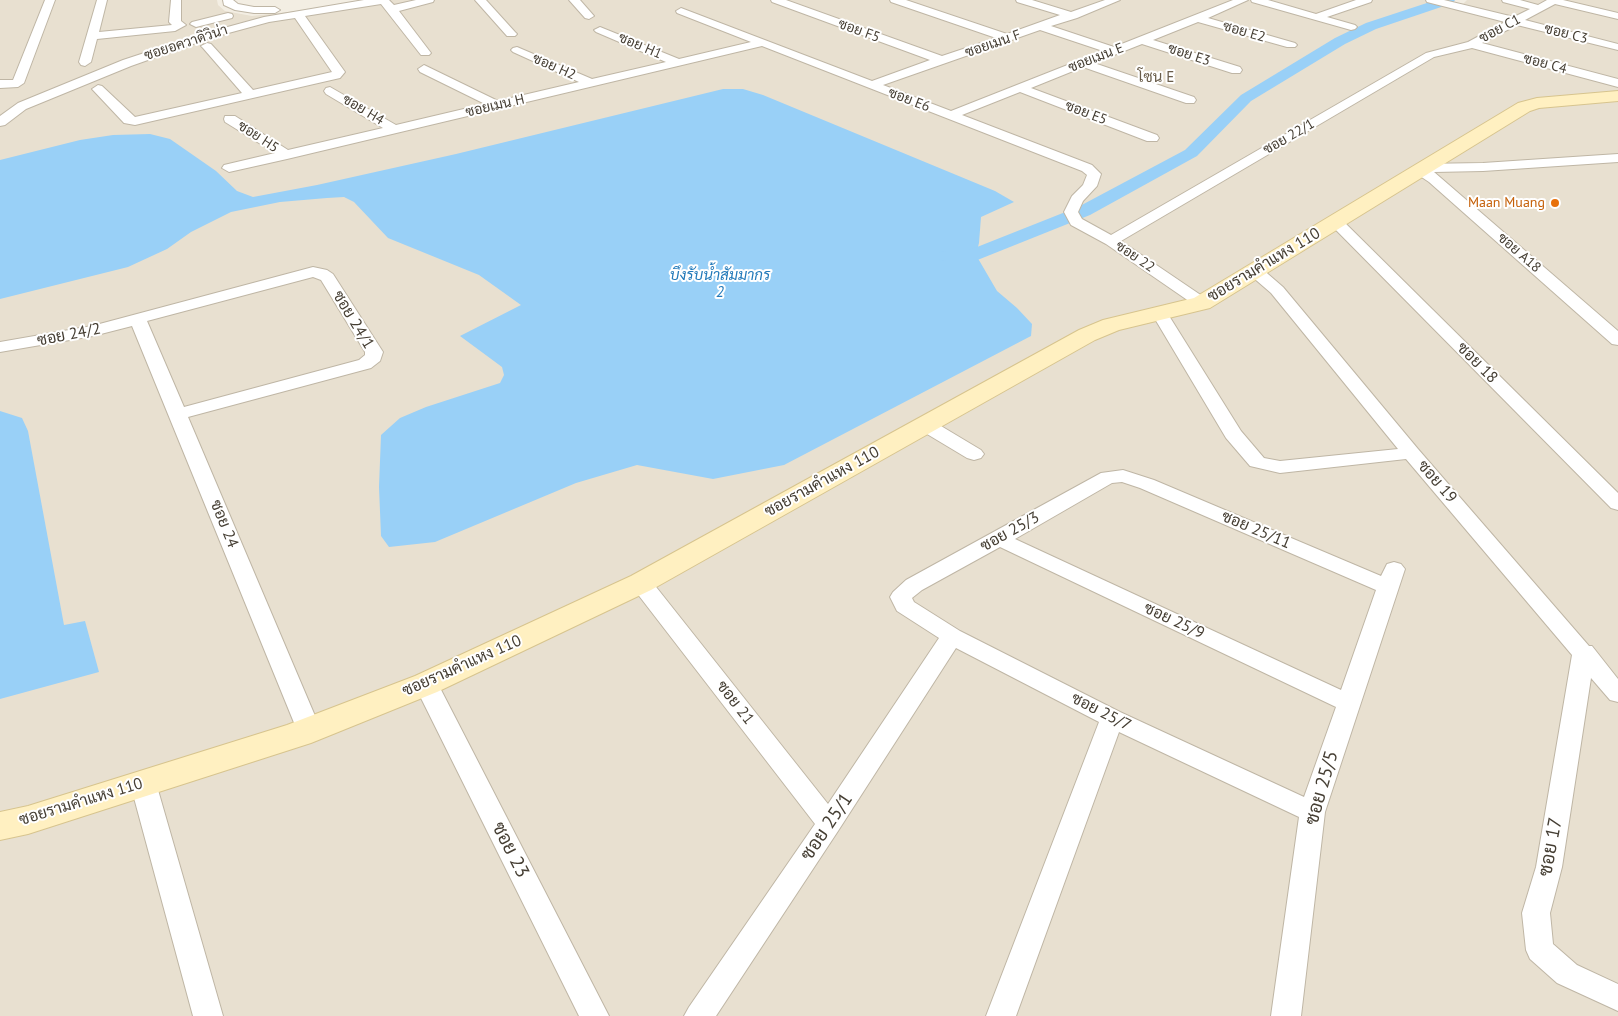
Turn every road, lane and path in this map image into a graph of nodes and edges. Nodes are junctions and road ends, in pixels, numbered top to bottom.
1 (50, 0) edge
2 (102, 0) edge
3 (176, 0) edge
4 (228, 0) edge
5 (349, 0) edge
6 (429, 0) edge
7 (480, 0) edge
8 (574, 0) edge
9 (776, 0) edge
10 (895, 0) edge
11 (1021, 0) edge
12 (1115, 0) edge
13 (1243, 0) edge
14 (1256, 0) edge
15 (1367, 0) edge
16 (1432, 0) edge
17 (1507, 0) edge
18 (1555, 0) edge
19 (387, 3) edge
20 (1539, 8) junction
21 (249, 10) junction
22 (681, 11) dead end
23 (298, 14) junction
24 (589, 16) dead end
25 (1072, 16) junction
26 (1618, 16) edge
27 (1316, 17) junction
28 (1197, 18) junction
29 (1515, 21) junction
30 (1042, 27) junction
31 (1351, 27) dead end
32 (600, 30) dead end
33 (178, 31) junction
34 (511, 34) dead end
35 (92, 36) junction
36 (1009, 38) junction
37 (1142, 40) junction
38 (761, 43) junction
39 (1472, 44) junction
40 (207, 46) dead end
41 (1291, 46) dead end
42 (1618, 47) edge
43 (517, 50) dead end
44 (1114, 51) junction
45 (425, 53) dead end
46 (943, 61) junction
47 (85, 62) dead end
48 (679, 63) junction
49 (1082, 63) junction
50 (424, 69) dead end
51 (1236, 70) dead end
52 (1618, 83) edge
53 (0, 84) edge
54 (592, 84) junction
55 (871, 85) junction
56 (1019, 88) junction
57 (98, 89) dead end
58 (330, 91) dead end
59 (251, 95) junction
60 (1618, 96) edge
61 (1190, 100) dead end
62 (498, 106) junction
63 (949, 116) junction
64 (230, 118) dead end
65 (0, 122) edge
66 (395, 130) junction
67 (1152, 138) dead end
68 (287, 155) junction
69 (1618, 158) edge
70 (229, 168) dead end
71 (1420, 169) junction
72 (1073, 217) joint
73 (1335, 221) junction
74 (1111, 241) junction
75 (1255, 271) junction
76 (1202, 302) junction
77 (1160, 314) junction
78 (138, 319) junction
79 (1618, 340) edge
80 (0, 347) edge
81 (178, 414) junction
82 (924, 424) junction
83 (1411, 453) junction
84 (974, 454) dead end
85 (1123, 476) joint
86 (1618, 504) edge
87 (999, 539) junction
88 (1391, 578) joint
89 (641, 583) junction
90 (901, 597) joint
91 (952, 636) junction
92 (1584, 652) junction
93 (426, 684) junction
94 (1618, 694) edge
95 (1348, 703) junction
96 (1112, 718) junction
97 (309, 730) junction
98 (142, 783) junction
99 (1312, 812) junction
100 (829, 824) junction
101 (0, 826) edge
102 (1618, 998) edge
103 (208, 1016) edge
104 (594, 1016) edge
105 (699, 1016) edge
106 (1001, 1016) edge
107 (1286, 1016) edge

1 - 53 street
2 - 35 street
3 - 33 street
4 - 21 street
5 - 21 street
6 - 19 street, ซอยอควาดิวิน่า
7 - 34 street
8 - 24 street
9 - 46 street, ซอย F5
10 - 36 street
11 - 25 street
12 - 25 street, ซอยเมน F
13 - 28 street, ซอยเมน E
14 - 27 street
15 - 27 street
16 - 29 street, ซอย C3
17 - 20 street
18 - 20 street, ซอย C1
18 - 26 street
19 - 23 street, ซอยอควาดิวิน่า
19 - 45 street
20 - 29 street, ซอย C1
21 - 33 street
22 - 38 street, ซอย E6
23 - 59 street
23 - 65 street, ซอยอควาดิวิน่า
25 - 30 street, ซอยเมน F
27 - 31 street
28 - 37 street, ซอยเมน E
28 - 41 street, ซอย E2
29 - 39 street, ซอย C1
29 - 42 street, ซอย C3
30 - 36 street, ซอยเมน F
30 - 44 street
32 - 48 street, ซอย H1
33 - 35 street
35 - 47 street
36 - 46 street, ซอยเมน F
37 - 44 street, ซอยเมน E
37 - 51 street, ซอย E3
38 - 48 street, ซอยเมน H
38 - 55 street, ซอย E6
39 - 52 street, ซอย C4
39 - 74 street, ซอย 22/1
40 - 59 street
43 - 54 street, ซอย H2
44 - 49 street, ซอยเมน E
46 - 55 street, ซอยเมน F
48 - 54 street, ซอยเมน H
49 - 56 street, ซอยเมน E
49 - 61 street
50 - 62 street
54 - 62 street, ซอยเมน H
55 - 63 street, ซอย E6
56 - 63 street, ซอยเมน E
56 - 67 street, ซอย E5
57 - 59 street
58 - 66 street, ซอย H4
60 - 71 street, ซอยรามคำแหง 110
62 - 66 street, ซอยเมน H
63 - 72 street, ซอย E6
64 - 68 street, ซอย H5
66 - 68 street, ซอยเมน H
68 - 70 street, ซอยเมน H
69 - 71 street
71 - 73 street, ซอยรามคำแหง 110
71 - 79 street, ซอย A18
72 - 74 street, ซอย 22
73 - 75 street, ซอยรามคำแหง 110
73 - 86 street, ซอย 18
74 - 76 street, ซอย 22
75 - 76 street, ซอยรามคำแหง 110
75 - 83 street, ซอย 19
76 - 77 street, ซอยรามคำแหง 110
77 - 82 street, ซอยรามคำแหง 110
77 - 83 street
78 - 80 street, ซอย 24/2
78 - 81 street, ซอย 24
78 - 81 street, ซอย 24/1
81 - 97 street, ซอย 24
82 - 84 street
82 - 89 street, ซอยรามคำแหง 110
83 - 92 street, ซอย 19
85 - 87 street, ซอย 25/3
85 - 88 street, ซอย 25/11
87 - 90 street, ซอย 25/3
87 - 95 street, ซอย 25/9
88 - 95 street, ซอย 25/5
89 - 93 street, ซอยรามคำแหง 110
89 - 100 street, ซอย 21
90 - 91 street, ซอย 25/7
91 - 96 street, ซอย 25/7
91 - 100 street, ซอย 25/1
92 - 94 street, ซอย 19
92 - 102 street, ซอย 17
93 - 97 street, ซอยรามคำแหง 110
93 - 104 street, ซอย 23
95 - 99 street, ซอย 25/5
96 - 99 street, ซอย 25/7
96 - 106 street
97 - 98 street, ซอยรามคำแหง 110
98 - 101 street, ซอยรามคำแหง 110
98 - 103 street
99 - 107 street, ซอย 25/5
100 - 105 street, ซอย 25/1

